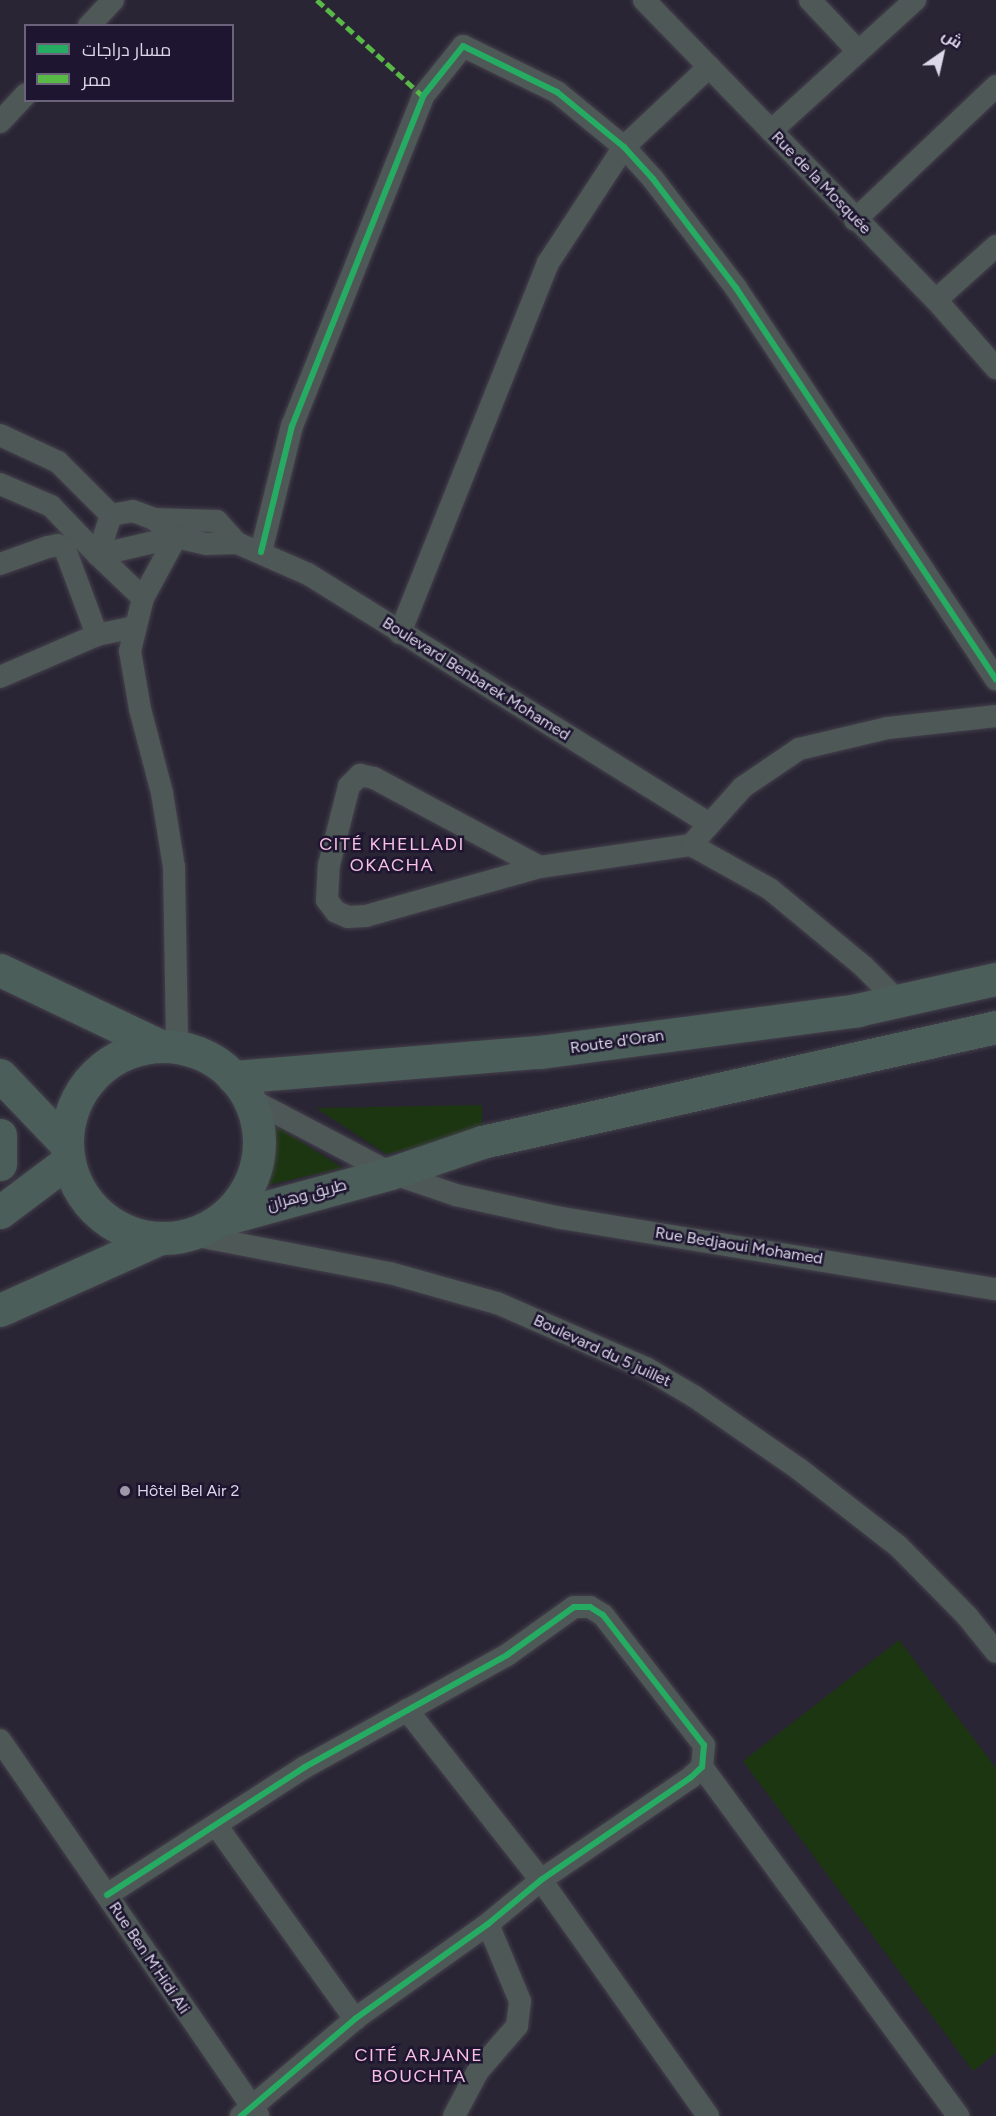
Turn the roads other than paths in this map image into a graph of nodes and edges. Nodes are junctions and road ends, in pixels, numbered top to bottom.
1 (113, 0) edge
2 (644, 0) edge
3 (810, 0) edge
4 (915, 0) edge
5 (91, 24) edge
6 (857, 50) junction
7 (709, 67) junction
8 (996, 86) edge
9 (24, 96) edge
10 (0, 122) edge
11 (771, 131) junction
12 (624, 147) junction
13 (855, 220) junction
14 (996, 246) edge
15 (936, 300) junction
16 (996, 368) edge
17 (0, 435) edge
18 (0, 484) edge
19 (111, 515) junction
20 (154, 519) junction
21 (176, 537) junction
22 (237, 543) junction
23 (261, 552) junction
24 (98, 555) junction
25 (0, 564) edge
26 (143, 597) junction
27 (135, 627) junction
28 (400, 633) junction
29 (97, 635) junction
30 (0, 678) edge
31 (996, 680) edge
32 (996, 716) edge
33 (710, 824) junction
34 (691, 845) junction
35 (540, 867) junction
36 (0, 970) edge
37 (996, 979) edge
38 (898, 1001) junction
39 (996, 1027) edge
40 (169, 1046) junction
41 (0, 1074) edge
42 (240, 1087) junction
43 (0, 1135) edge
44 (67, 1153) junction
45 (0, 1164) edge
46 (391, 1173) junction
47 (0, 1212) edge
48 (223, 1219) junction
49 (192, 1235) junction
50 (158, 1239) junction
51 (996, 1289) edge
52 (0, 1310) edge
53 (967, 1616) junction
54 (996, 1623) edge
55 (996, 1652) edge
56 (407, 1710) junction
57 (2, 1748) edge
58 (702, 1767) junction
59 (216, 1825) junction
60 (541, 1880) junction
61 (107, 1895) junction
62 (488, 1924) junction
63 (355, 2019) junction
64 (250, 2113) edge
65 (454, 2116) edge
66 (708, 2116) edge
67 (958, 2116) edge

1 - 5 street
2 - 7 street, Rue de la Mosquée
3 - 6 street
4 - 6 street
6 - 11 street
7 - 11 street, Rue de la Mosquée
7 - 12 street
8 - 13 street
9 - 10 street
11 - 13 street, Rue de la Mosquée
12 - 23 street
12 - 28 street
12 - 31 street
13 - 15 street, Rue de la Mosquée
14 - 15 street
15 - 16 street, Rue de la Mosquée
17 - 19 street
18 - 24 street
19 - 20 street, Boulevard Benbarek Mohamed
19 - 24 street
20 - 21 street
20 - 22 street, Boulevard Benbarek Mohamed
21 - 22 street, Boulevard Benbarek Mohamed
21 - 24 street, Boulevard Benbarek Mohamed
21 - 26 street
22 - 23 street, Boulevard Benbarek Mohamed
23 - 28 street, Boulevard Benbarek Mohamed
24 - 26 street
25 - 29 street
26 - 27 street
27 - 29 street
27 - 40 street
28 - 33 street, Boulevard Benbarek Mohamed
29 - 30 street
32 - 33 street
33 - 34 street
34 - 35 street
34 - 38 street
35 - 35 street
36 - 40 main road
37 - 38 main road, Route d'Oran
38 - 42 main road, Route d'Oran
39 - 46 main road
40 - 42 main road
40 - 44 main road
41 - 44 main road
42 - 46 street, Rue Bedjaoui Mohamed
42 - 48 main road
43 - 45 main road
44 - 47 main road
44 - 50 main road
46 - 48 main road, طريق وهران
46 - 51 street, Rue Bedjaoui Mohamed
48 - 49 main road
49 - 50 main road
49 - 53 street, Boulevard du 5 juillet
50 - 52 main road
53 - 54 street
53 - 55 street, Boulevard du 5 juillet
56 - 58 street
56 - 59 street
56 - 60 street
57 - 61 street, Rue Ben M'Hidi Ali
58 - 60 street
58 - 67 street
59 - 61 street
59 - 63 street
60 - 62 street
60 - 66 street
61 - 64 street, Rue Ben M'Hidi Ali
62 - 63 street
62 - 65 street
63 - 64 street

